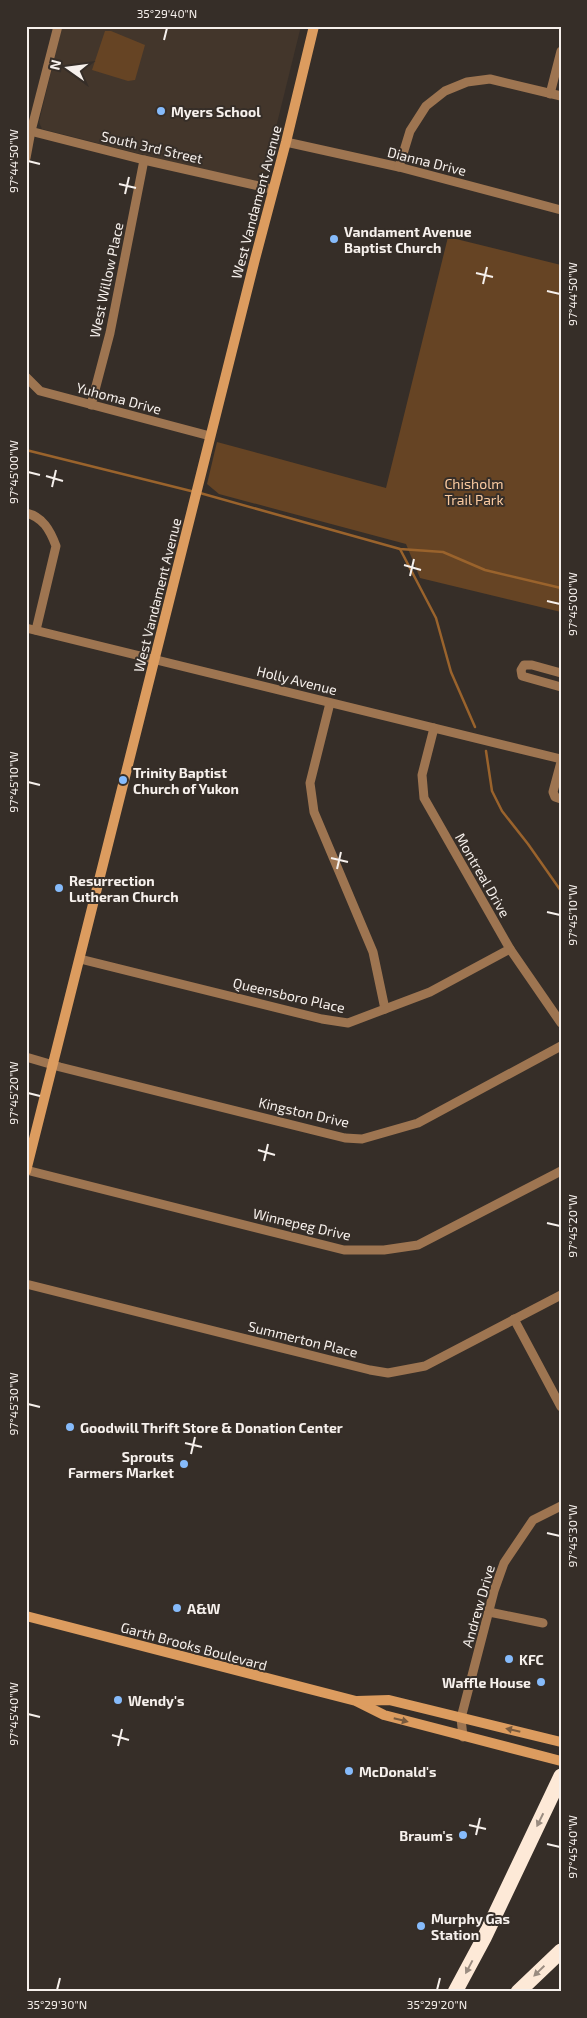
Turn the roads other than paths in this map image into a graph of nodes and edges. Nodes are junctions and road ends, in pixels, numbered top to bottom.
1 (58, 26) edge
2 (314, 26) edge
3 (561, 50) edge
4 (550, 94) junction
5 (561, 96) edge
6 (28, 131) edge
7 (286, 142) junction
8 (26, 158) edge
9 (144, 160) junction
10 (399, 167) junction
11 (272, 189) junction
12 (561, 210) edge
13 (26, 377) edge
14 (91, 405) junction
15 (210, 436) junction
16 (26, 512) edge
17 (31, 629) edge
18 (156, 660) junction
19 (561, 672) edge
20 (561, 688) edge
21 (330, 703) junction
22 (434, 728) junction
23 (561, 761) edge
24 (561, 799) edge
25 (510, 949) junction
26 (80, 959) junction
27 (385, 1009) junction
28 (561, 1023) edge
29 (561, 1046) edge
30 (26, 1056) edge
31 (52, 1063) junction
32 (26, 1171) edge
33 (561, 1171) edge
34 (26, 1284) edge
35 (561, 1295) edge
36 (514, 1319) junction
37 (561, 1407) edge
38 (561, 1506) edge
39 (490, 1612) junction
40 (26, 1616) edge
41 (543, 1623) dead end
42 (356, 1701) junction
43 (461, 1718) junction
44 (463, 1737) junction
45 (561, 1742) edge
46 (561, 1761) edge
47 (561, 1776) edge
48 (561, 1951) edge
49 (455, 1992) edge
50 (518, 1992) edge

1 - 6 street
2 - 7 street, West Vandament Avenue
3 - 4 street
4 - 5 street
4 - 10 street
6 - 8 street
6 - 9 street, South 3rd Street
7 - 10 street, Dianna Drive
7 - 11 street, West Vandament Avenue
9 - 11 street, South 3rd Street
9 - 14 street, West Willow Place
10 - 12 street, Dianna Drive
11 - 15 street, West Vandament Avenue
13 - 14 street, Yuhoma Drive
14 - 15 street, Yuhoma Drive
15 - 18 street, West Vandament Avenue
16 - 17 street
17 - 18 street, Holly Avenue
18 - 21 street, Holly Avenue
18 - 26 street, West Vandament Avenue
19 - 20 street
21 - 22 street, Holly Avenue
21 - 27 street
22 - 23 street, Holly Avenue
22 - 25 street, Montreal Drive
23 - 24 street
25 - 27 street, Queensboro Place
25 - 28 street, Montreal Drive
26 - 27 street, Queensboro Place
26 - 31 street, West Vandament Avenue
29 - 31 street, Kingston Drive
30 - 31 street, Kingston Drive
31 - 32 street, West Vandament Avenue
32 - 33 street, Winnepeg Drive
34 - 36 street, Summerton Place
35 - 36 street, Summerton Place
36 - 37 street
38 - 39 street, Andrew Drive
39 - 41 street
39 - 43 street, Andrew Drive
40 - 42 street, Garth Brooks Boulevard
42 - 43 street, Garth Brooks Boulevard
42 -> 44 street, Garth Brooks Boulevard
43 - 44 street, Andrew Drive
45 -> 43 street, Garth Brooks Boulevard
44 - 46 street, Garth Brooks Boulevard
47 -> 49 highway
48 -> 50 highway

